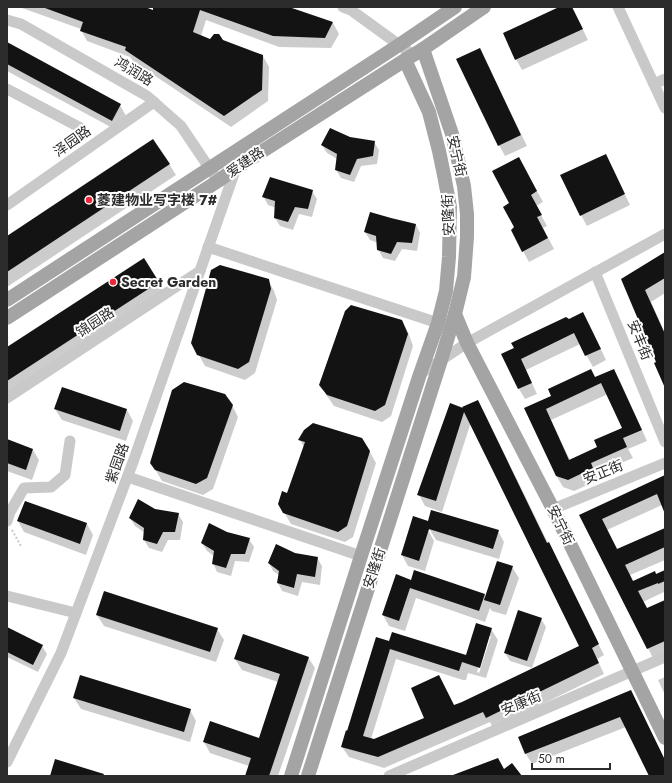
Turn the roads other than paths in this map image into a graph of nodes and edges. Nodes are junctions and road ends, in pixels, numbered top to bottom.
1 (343, 7) edge
2 (455, 7) edge
3 (484, 7) edge
4 (618, 7) edge
5 (7, 20) edge
6 (399, 45) junction
7 (414, 55) junction
8 (665, 79) edge
9 (654, 84) junction
10 (7, 89) edge
11 (154, 102) junction
12 (665, 108) edge
13 (79, 126) dead end
14 (209, 168) junction
15 (236, 168) junction
16 (218, 181) junction
17 (7, 205) edge
18 (665, 234) edge
19 (208, 247) junction
20 (200, 271) junction
21 (596, 272) junction
22 (7, 300) edge
23 (455, 314) junction
24 (7, 318) edge
25 (438, 323) junction
26 (466, 343) junction
27 (441, 360) junction
28 (420, 374) junction
29 (7, 398) edge
30 (70, 441) dead end
31 (665, 442) edge
32 (665, 463) edge
33 (128, 477) junction
34 (553, 509) junction
35 (9, 525) edge
36 (361, 556) junction
37 (7, 596) edge
38 (76, 613) junction
39 (665, 657) edge
40 (633, 672) junction
41 (665, 738) edge
42 (12, 740) edge
43 (7, 762) edge
44 (291, 776) edge
45 (308, 776) edge
46 (389, 776) edge

1 - 6 street
2 - 6 main road, 爱建路
3 - 7 main road, 爱建路
4 - 9 street
5 - 11 street, 鸿润路
6 - 7 street
6 - 14 main road, 爱建路
7 - 15 main road, 爱建路
7 - 23 main road, 安宁街
7 - 25 main road, 安隆街
8 - 9 street
9 - 12 street
10 - 13 street
11 - 14 street, 鸿润路
11 - 17 street, 泽园路
14 - 16 street, 鸿润路
14 - 22 main road, 爱建路
15 - 16 main road, 爱建路
15 - 19 street, 紫园路
16 - 24 main road, 爱建路
18 - 21 street
19 - 20 street, 紫园路
19 - 25 street
20 - 29 street, 锦园路
20 - 33 street, 紫园路
21 - 26 street
21 - 31 street, 安丰街
23 - 26 main road, 安宁街
23 - 27 main road, 安宁街
25 - 28 main road, 安隆街
26 - 27 street
26 - 34 main road, 安宁街
27 - 28 street
27 - 45 main road, 安隆街
28 - 36 main road, 安隆街
30 - 35 street
32 - 34 street, 安正街
33 - 36 street
33 - 38 street, 紫园路
34 - 40 main road, 安宁街
36 - 44 main road, 安隆街
37 - 38 street
38 - 42 street, 紫园路
39 - 40 street, 安康街
40 - 41 main road, 安宁街
40 - 46 street, 安康街
42 - 43 street, 紫园路

